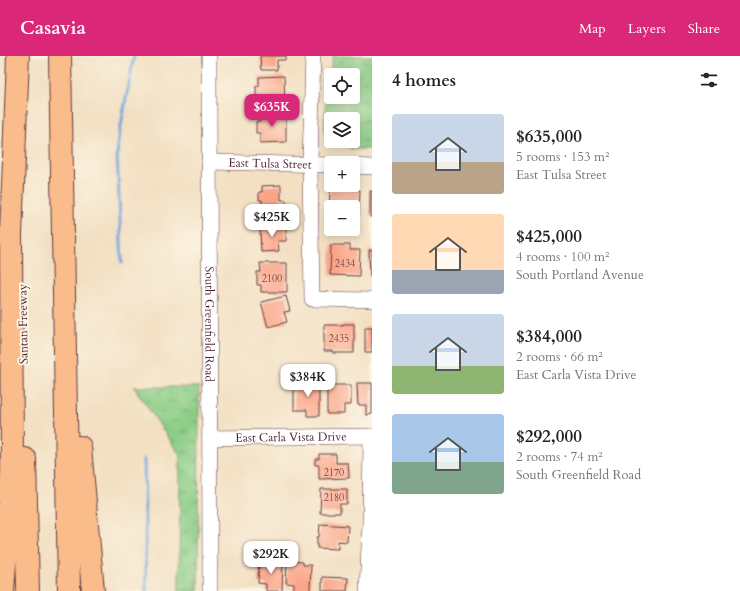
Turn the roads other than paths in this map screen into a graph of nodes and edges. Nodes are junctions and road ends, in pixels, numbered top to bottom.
1 (18, 56) edge
2 (60, 56) edge
3 (209, 56) edge
4 (313, 56) edge
5 (209, 162) junction
6 (310, 163) junction
7 (324, 164) edge
8 (360, 166) edge
9 (372, 167) edge
10 (63, 259) junction
11 (372, 300) edge
12 (371, 436) edge
13 (210, 438) junction
14 (3, 591) edge
15 (28, 591) edge
16 (69, 591) edge
17 (93, 591) edge
18 (210, 591) edge
19 (366, 591) edge

1 - 14 highway
1 - 15 highway, Santan Freeway
2 - 10 highway
3 - 5 street, South Greenfield Road
4 - 6 street
5 - 6 street, East Tulsa Street
5 - 13 street, South Greenfield Road
6 - 7 street, East Tulsa Street
6 - 11 street
8 - 9 street
10 - 16 highway
10 - 17 highway
12 - 13 street, East Carla Vista Drive
12 - 19 street
13 - 18 street, South Greenfield Road

